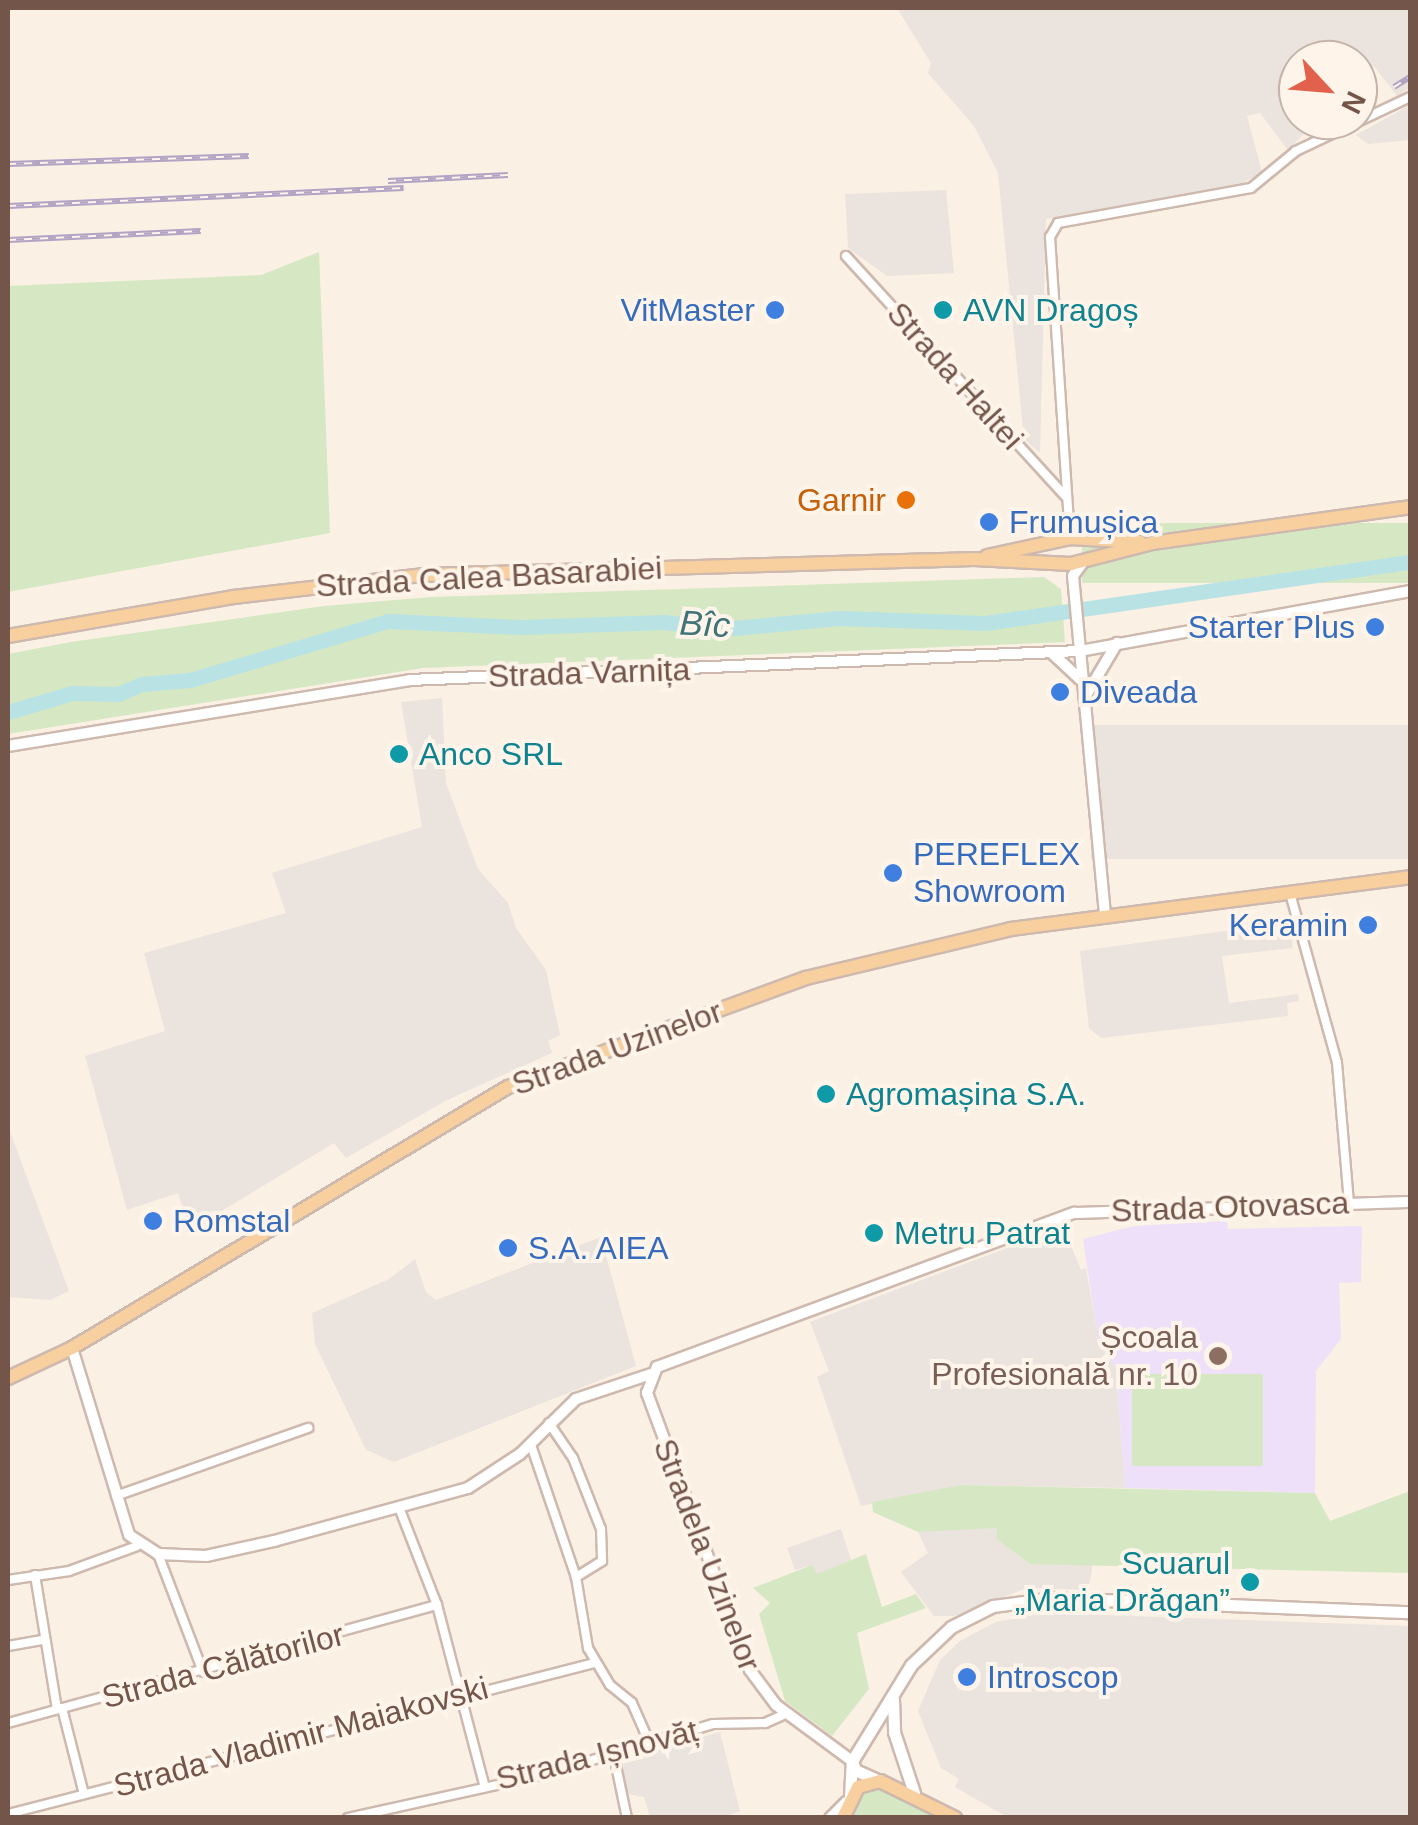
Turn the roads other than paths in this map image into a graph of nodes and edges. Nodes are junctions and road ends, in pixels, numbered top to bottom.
1 (1410, 97) edge
2 (846, 256) dead end
3 (1065, 496) junction
4 (1410, 507) edge
5 (1070, 539) junction
6 (1152, 543) junction
7 (974, 559) junction
8 (1083, 562) junction
9 (1060, 564) junction
10 (1074, 579) junction
11 (1410, 591) edge
12 (8, 636) edge
13 (1118, 642) junction
14 (1080, 645) junction
15 (1052, 654) junction
16 (1081, 680) junction
17 (1083, 702) junction
18 (8, 746) edge
19 (1410, 878) edge
20 (1290, 893) junction
21 (1105, 917) junction
22 (1410, 1202) edge
23 (1349, 1204) junction
24 (72, 1348) junction
25 (654, 1371) junction
26 (8, 1378) edge
27 (549, 1423) junction
28 (308, 1428) dead end
29 (532, 1445) junction
30 (116, 1496) junction
31 (400, 1510) junction
32 (137, 1546) junction
33 (158, 1554) junction
34 (35, 1575) junction
35 (576, 1577) junction
36 (8, 1580) edge
37 (438, 1606) junction
38 (1410, 1612) edge
39 (43, 1640) junction
40 (8, 1646) edge
41 (594, 1662) junction
42 (203, 1672) junction
43 (894, 1690) junction
44 (458, 1694) junction
45 (59, 1709) junction
46 (786, 1713) junction
47 (8, 1723) edge
48 (650, 1744) junction
49 (614, 1756) junction
50 (852, 1761) junction
51 (880, 1781) junction
52 (484, 1784) junction
53 (914, 1793) junction
54 (84, 1794) junction
55 (848, 1799) junction
56 (8, 1814) edge
57 (348, 1818) edge
58 (627, 1818) edge
59 (830, 1818) edge
60 (843, 1818) edge
61 (955, 1818) edge

1 - 3 street, Strada Haltei
2 - 3 street, Strada Haltei
3 - 5 street, Strada Haltei
4 - 6 main road, Strada Calea Basarabiei
5 - 6 main road, Strada Calea Basarabiei
5 - 7 main road, Strada Calea Basarabiei
5 - 8 main road
5 - 9 main road
6 - 8 main road, Strada Calea Basarabiei
7 - 9 main road, Strada Calea Basarabiei
7 - 12 main road, Strada Calea Basarabiei
8 - 9 main road, Strada Calea Basarabiei
8 - 10 street
9 - 10 street
10 - 14 street
11 - 13 street, Strada Varnița
13 - 14 street, Strada Varnița
13 - 17 street
14 - 15 street, Strada Varnița
14 - 16 street
15 - 16 street
15 - 18 street, Strada Varnița
16 - 17 street
17 - 21 street
19 - 20 main road, Strada Uzinelor
20 - 21 main road, Strada Uzinelor
20 - 23 street
21 - 24 main road, Strada Uzinelor
22 - 23 street, Strada Otovasca
23 - 25 street, Strada Otovasca
24 - 26 main road, Strada Uzinelor
24 - 30 street
25 - 27 street, Strada Otovasca
25 - 46 street, Stradela Uzinelor
27 - 29 street, Strada Otovasca
27 - 35 street
28 - 30 street
29 - 31 street, Strada Otovasca
29 - 35 street
30 - 32 street
31 - 33 street, Strada Otovasca
31 - 37 street
32 - 33 street, Strada Otovasca
32 - 34 street
33 - 42 street
34 - 36 street
34 - 39 street
35 - 41 street
37 - 42 street, Strada Călătorilor
37 - 44 street
38 - 43 main road
39 - 40 street
39 - 45 street
41 - 44 street, Strada Vladimir Maiakovski
41 - 48 street
42 - 45 street, Strada Călătorilor
43 - 50 main road
43 - 53 main road
44 - 52 street
44 - 54 street, Strada Vladimir Maiakovski
45 - 47 street, Strada Călătorilor
45 - 54 street
46 - 48 street, Strada Ișnovăț
46 - 50 street, Stradela Uzinelor
48 - 49 street, Strada Ișnovăț
49 - 52 street, Strada Ișnovăț
49 - 58 street
50 - 51 main road
50 - 55 main road
51 - 53 main road
51 - 55 main road
52 - 57 street, Strada Ișnovăț
53 - 61 main road
54 - 56 street, Strada Vladimir Maiakovski
55 - 59 main road
55 - 60 main road

